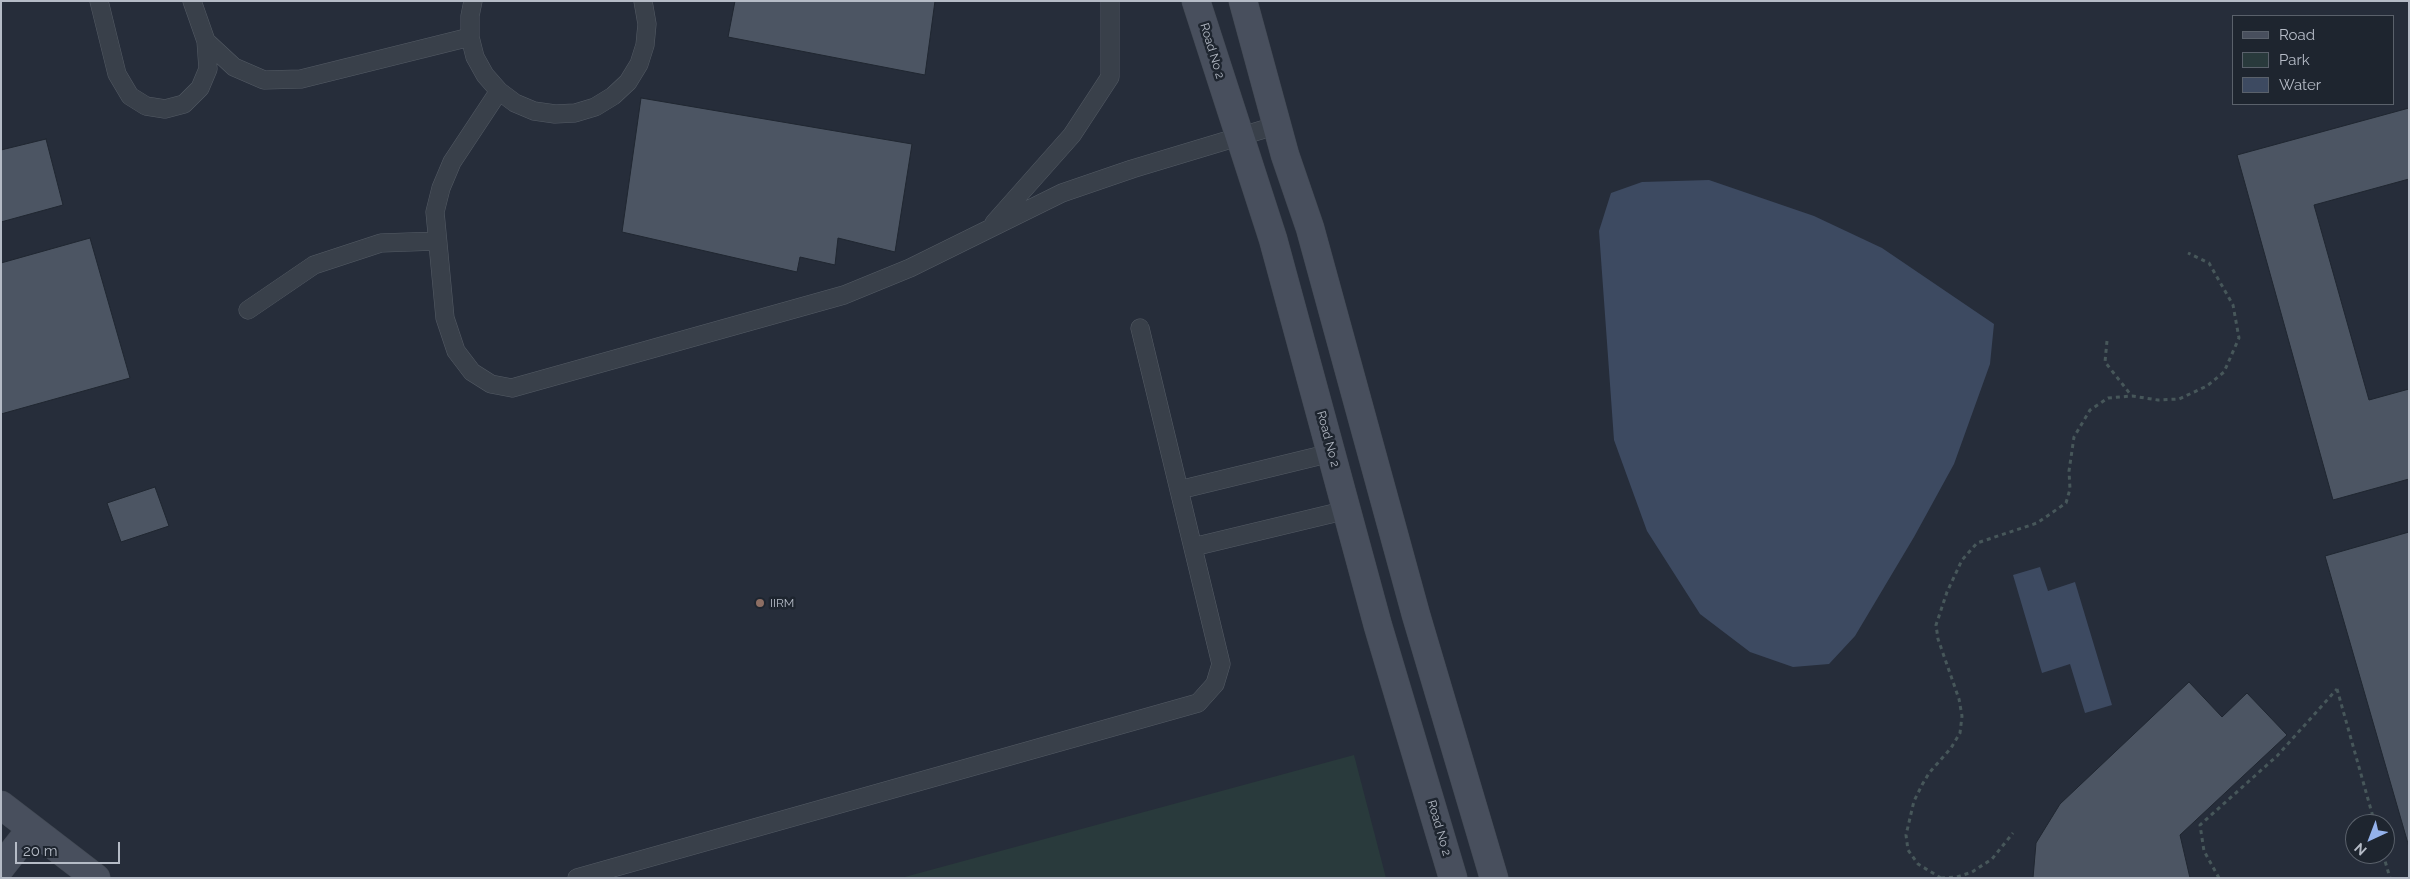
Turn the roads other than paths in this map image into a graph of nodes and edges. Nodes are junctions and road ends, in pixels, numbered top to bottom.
1 (99, 1) edge
2 (192, 1) edge
3 (473, 1) edge
4 (643, 1) edge
5 (1110, 1) edge
6 (1196, 1) edge
7 (1243, 1) edge
8 (470, 37) junction
9 (206, 41) junction
10 (499, 91) junction
11 (1278, 125) junction
12 (1238, 136) junction
13 (987, 230) junction
14 (438, 241) junction
15 (248, 310) dead end
16 (1140, 328) dead end
17 (1331, 453) junction
18 (1179, 490) junction
19 (1347, 510) junction
20 (1193, 547) junction
21 (1, 805) edge
22 (31, 829) junction
23 (1, 867) edge
24 (96, 878) edge
25 (577, 878) edge
26 (1454, 878) edge
27 (1494, 878) edge

1 - 9 lane
2 - 9 lane
3 - 8 lane
4 - 10 lane
5 - 13 lane
6 - 12 street, Road No 2
7 - 11 street
8 - 9 lane
8 - 10 lane
10 - 14 lane
11 - 12 lane
11 - 27 street
12 - 13 lane
12 - 17 street, Road No 2
13 - 14 lane
14 - 15 lane
16 - 18 lane
17 - 18 lane
17 - 19 street, Road No 2
18 - 20 lane
19 - 20 lane
19 - 26 street, Road No 2
20 - 25 lane
21 - 22 street
22 - 23 street
22 - 24 street

